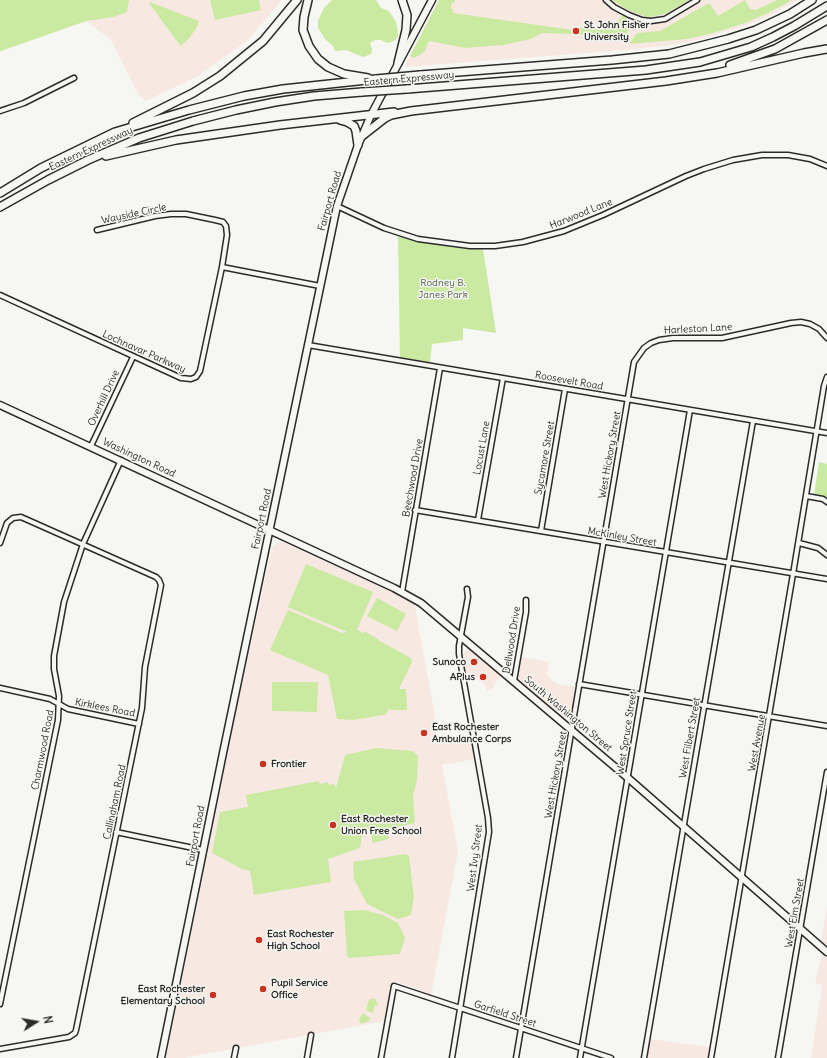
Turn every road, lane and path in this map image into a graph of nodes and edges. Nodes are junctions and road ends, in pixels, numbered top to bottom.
1 (297, 0) edge
2 (308, 0) edge
3 (402, 0) edge
4 (432, 0) edge
5 (606, 0) edge
6 (697, 0) edge
7 (812, 0) edge
8 (827, 6) edge
9 (827, 20) edge
10 (827, 49) edge
11 (398, 63) junction
12 (703, 74) junction
13 (74, 78) dead end
14 (376, 79) junction
15 (0, 111) edge
16 (411, 111) junction
17 (371, 115) junction
18 (332, 119) junction
19 (115, 132) junction
20 (362, 136) junction
21 (358, 146) junction
22 (88, 160) junction
23 (827, 166) edge
24 (0, 193) edge
25 (337, 206) junction
26 (0, 207) edge
27 (97, 230) dead end
28 (222, 267) junction
29 (320, 286) junction
30 (0, 295) edge
31 (827, 338) edge
32 (308, 345) junction
33 (133, 357) junction
34 (440, 368) junction
35 (827, 377) edge
36 (502, 378) junction
37 (565, 389) junction
38 (627, 400) junction
39 (0, 405) edge
40 (690, 410) junction
41 (752, 421) junction
42 (817, 431) junction
43 (827, 433) edge
44 (91, 446) junction
45 (121, 460) junction
46 (806, 496) junction
47 (827, 502) edge
48 (415, 510) junction
49 (478, 520) junction
50 (270, 529) junction
51 (541, 531) junction
52 (603, 542) junction
53 (0, 543) edge
54 (798, 543) junction
55 (82, 544) junction
56 (665, 552) junction
57 (827, 555) edge
58 (728, 562) junction
59 (794, 573) junction
60 (827, 579) edge
61 (466, 589) dead end
62 (402, 592) junction
63 (526, 600) dead end
64 (461, 637) junction
65 (514, 681) junction
66 (579, 684) junction
67 (0, 688) edge
68 (641, 694) junction
69 (60, 704) junction
70 (704, 705) junction
71 (770, 716) junction
72 (139, 724) junction
73 (827, 726) edge
74 (571, 730) junction
75 (827, 772) edge
76 (628, 778) junction
77 (683, 826) junction
78 (116, 832) junction
79 (203, 850) junction
80 (742, 877) junction
81 (800, 928) junction
82 (827, 952) edge
83 (0, 1004) edge
84 (460, 1008) junction
85 (521, 1028) junction
86 (311, 1035) dead end
87 (236, 1048) dead end
88 (0, 1049) edge
89 (582, 1049) junction
90 (161, 1058) edge
91 (234, 1058) edge
92 (307, 1058) edge
93 (381, 1058) edge
94 (452, 1058) edge
95 (516, 1058) edge
96 (580, 1058) edge
97 (610, 1058) edge
98 (644, 1058) edge
99 (711, 1058) edge
100 (778, 1058) edge

1 - 19 highway
2 - 14 highway
3 - 11 highway
4 - 11 main road, Fairport Road
5 - 6 street
7 - 14 highway, Eastern Expressway, bridge
8 - 22 highway, Eastern Expressway, bridge
9 - 12 highway
10 - 12 highway
11 - 17 main road, Fairport Road
12 - 16 highway
13 - 15 street
14 - 19 highway, Eastern Expressway
16 - 17 highway
16 - 20 highway
17 - 18 highway
17 - 20 main road, Fairport Road
18 - 21 highway
18 - 22 highway
19 - 24 highway, Eastern Expressway
20 - 21 main road, Fairport Road
21 - 25 main road, Fairport Road
22 - 26 highway, Eastern Expressway
23 - 25 street, Harwood Lane
25 - 29 main road, Fairport Road
27 - 28 street, Wayside Circle
28 - 29 street
28 - 33 street, Lochnavar Parkway
29 - 32 main road, Fairport Road
30 - 33 street, Lochnavar Parkway
31 - 38 street, Harleston Lane
32 - 34 street, Roosevelt Road
32 - 50 main road, Fairport Road
33 - 44 street, Overhill Drive
34 - 36 street, Roosevelt Road
34 - 48 street, Beechwood Drive
35 - 42 street
36 - 37 street, Roosevelt Road
36 - 49 street, Locust Lane
37 - 38 street, Roosevelt Road
37 - 51 street, Sycamore Street
38 - 40 street, Roosevelt Road
38 - 52 street, West Hickory Street
39 - 44 main road, Washington Road
40 - 41 street, Roosevelt Road
40 - 56 street, West Spruce Street
41 - 42 street, Roosevelt Road
41 - 58 street, West Filbert Street
42 - 43 street, Roosevelt Road
42 - 46 street, West Avenue
44 - 45 main road, Washington Road
45 - 50 main road, Washington Road
45 - 55 street, Charmwood Road
46 - 47 street
46 - 54 street, West Avenue
48 - 49 street, McKinley Street
48 - 62 street, Beechwood Drive
49 - 51 street, McKinley Street
50 - 62 main road, South Washington Street
50 - 79 main road, Fairport Road
51 - 52 street, McKinley Street
52 - 56 street, McKinley Street
52 - 66 street, West Hickory Street
53 - 55 street
54 - 57 street
54 - 59 street, West Avenue
55 - 69 street, Charmwood Road
55 - 72 street, Callingham Road
56 - 58 street, McKinley Street
56 - 68 street, West Spruce Street
58 - 59 street, McKinley Street
58 - 70 street, West Filbert Street
59 - 60 street, McKinley Street
59 - 71 street, West Avenue
61 - 64 street, West Ivy Street
62 - 64 main road, South Washington Street
63 - 65 street, Dellwood Drive
64 - 65 main road, South Washington Street
64 - 84 street, West Ivy Street
65 - 74 main road, South Washington Street
66 - 68 street
66 - 74 street, West Hickory Street
67 - 69 street, Kirklees Road
68 - 70 street
68 - 76 street, West Spruce Street
69 - 72 street, Kirklees Road
69 - 83 street, Charmwood Road
70 - 71 street
70 - 77 street, West Filbert Street
71 - 73 street
71 - 80 street, West Avenue
72 - 78 street, Callingham Road
74 - 76 main road, South Washington Street
74 - 85 street, West Hickory Street
75 - 81 street, West Elm Street
76 - 77 main road, South Washington Street
76 - 89 street, West Spruce Street
77 - 80 main road, South Washington Street
77 - 98 street, West Filbert Street
78 - 79 street
78 - 88 street, Callingham Road
79 - 90 main road, Fairport Road
80 - 81 main road, South Washington Street
80 - 99 street, West Avenue
81 - 82 main road, South Washington Street
81 - 100 street, West Elm Street
84 - 85 street, Garfield Street
84 - 93 street, Garfield Street
84 - 94 street, West Ivy Street
85 - 89 street, Garfield Street
85 - 95 street, West Hickory Street
86 - 92 street
87 - 91 street
89 - 96 street, West Spruce Street
89 - 97 street, Garfield Street

